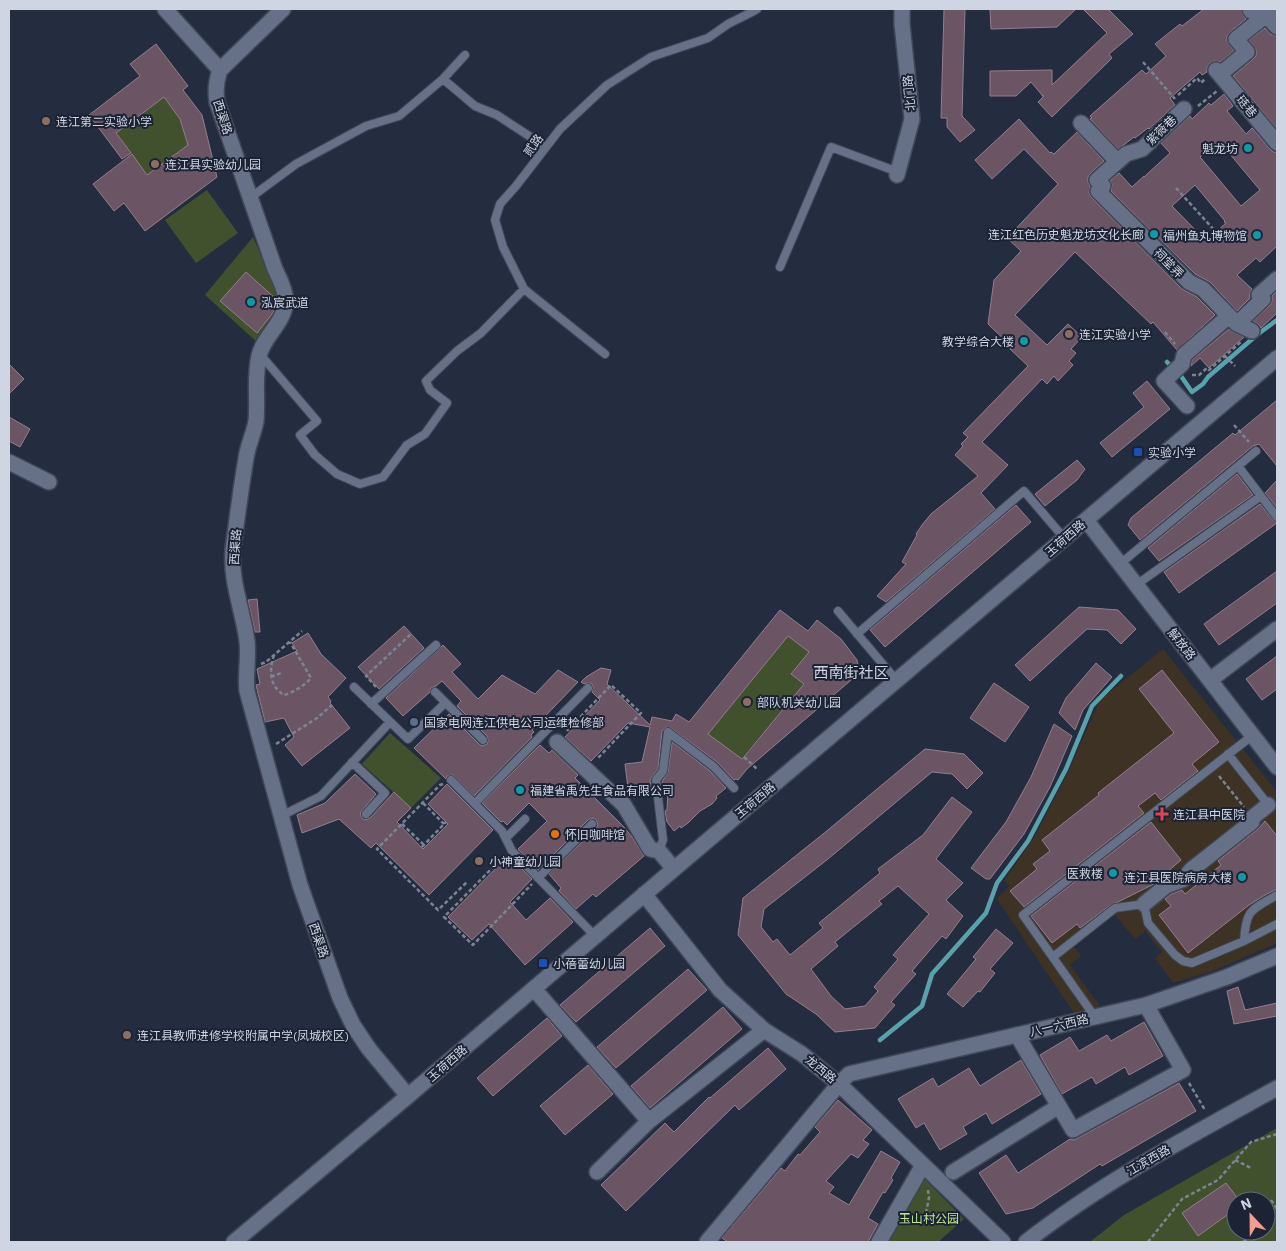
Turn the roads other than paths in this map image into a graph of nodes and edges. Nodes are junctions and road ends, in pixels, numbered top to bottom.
1 (165, 9) edge
2 (283, 9) edge
3 (757, 9) edge
4 (902, 9) edge
5 (1250, 9) edge
6 (1274, 19) edge
7 (465, 55) dead end
8 (220, 70) junction
9 (443, 79) junction
10 (1179, 103) road end
11 (1081, 124) dead end
12 (1277, 143) edge
13 (546, 147) junction
14 (1117, 161) junction
15 (897, 174) joint
16 (1103, 186) joint
17 (250, 198) junction
18 (780, 267) dead end
19 (1277, 279) edge
20 (524, 289) junction
21 (1242, 325) junction
22 (259, 353) junction
23 (605, 354) dead end
24 (1277, 358) edge
25 (1188, 406) dead end
26 (1256, 451) road end
27 (9, 462) edge
28 (1238, 466) junction
29 (49, 482) dead end
30 (1261, 496) junction
31 (1277, 517) edge
32 (1086, 520) junction
33 (1064, 539) junction
34 (1120, 564) junction
35 (1136, 585) junction
36 (838, 610) dead end
37 (1277, 629) edge
38 (857, 634) junction
39 (436, 645) dead end
40 (1210, 680) junction
41 (897, 681) junction
42 (354, 687) dead end
43 (588, 688) dead end
44 (435, 692) dead end
45 (445, 703) junction
46 (371, 704) junction
47 (390, 722) junction
48 (1253, 735) junction
49 (483, 740) dead end
50 (557, 742) road end
51 (1228, 754) junction
52 (352, 762) junction
53 (1277, 767) edge
54 (451, 780) road end
55 (734, 788) dead end
56 (475, 803) junction
57 (1272, 806) edge
58 (366, 814) dead end
59 (281, 816) junction
60 (525, 819) dead end
61 (592, 824) dead end
62 (506, 838) junction
63 (659, 851) junction
64 (674, 869) junction
65 (538, 878) junction
66 (644, 894) junction
67 (1277, 896) edge
68 (1144, 904) junction
69 (1277, 924) edge
70 (595, 936) junction
71 (1244, 941) junction
72 (1277, 956) edge
73 (1053, 957) junction
74 (534, 988) junction
75 (1146, 1004) junction
76 (1095, 1017) junction
77 (764, 1030) junction
78 (1017, 1035) junction
79 (838, 1084) junction
80 (1277, 1088) edge
81 (408, 1096) junction
82 (1059, 1106) junction
83 (649, 1121) junction
84 (923, 1165) junction
85 (598, 1172) dead end
86 (953, 1172) dead end
87 (234, 1242) edge
88 (708, 1242) edge
89 (879, 1242) edge
90 (1003, 1242) edge
91 (1026, 1242) edge

1 - 8 street
2 - 8 street
3 - 13 lane, 贰路
4 - 15 street, 北门路
5 - 6 street
6 - 12 street, 琏巷
7 - 9 lane
8 - 17 street, 西渠路
9 - 13 lane
9 - 17 lane
10 - 14 street, 紫薇巷
11 - 14 street
13 - 20 lane, 贰路
14 - 16 street, 紫薇巷
15 - 18 lane
16 - 21 street, 祠堂弄
17 - 22 street, 西渠路
19 - 21 street
20 - 22 lane
20 - 23 lane, 贰路
21 - 25 street
22 - 59 street, 西渠路
24 - 32 street, 玉荷西路
26 - 28 lane
27 - 29 street
28 - 30 lane
28 - 34 lane
30 - 31 lane
30 - 35 lane
32 - 33 street, 玉荷西路
32 - 34 street, 解放路
33 - 38 lane
33 - 41 street, 玉荷西路
34 - 35 street, 解放路
35 - 40 street, 解放路
36 - 38 lane
37 - 40 street
38 - 41 lane
39 - 46 lane
40 - 48 street, 解放路
41 - 64 street, 玉荷西路
42 - 46 lane
43 - 56 lane
44 - 45 lane
45 - 47 lane
45 - 49 lane
46 - 47 lane
47 - 52 lane
48 - 51 lane
48 - 53 street, 解放路
50 - 63 street
51 - 57 lane
51 - 73 lane
52 - 58 lane
52 - 59 lane
54 - 56 lane
55 - 63 lane
56 - 62 lane
57 - 68 street
59 - 81 street, 西渠路
60 - 62 lane
61 - 65 lane
62 - 65 lane
63 - 64 street
64 - 66 street, 玉荷西路
65 - 70 lane
66 - 70 street, 玉荷西路
66 - 77 street, 龙西路
67 - 71 lane
68 - 71 lane
68 - 73 lane
69 - 71 lane
70 - 74 street, 玉荷西路
72 - 75 street, 八一六西路
73 - 76 lane
74 - 81 street, 玉荷西路
74 - 83 street
75 - 76 street, 八一六西路
75 - 82 street
76 - 78 street, 八一六西路
77 - 79 street, 龙西路
77 - 83 street
78 - 79 street, 八一六西路
78 - 82 street
79 - 84 street, 龙西路
79 - 88 street
80 - 91 street, 江滨西路
81 - 87 street, 玉荷西路
82 - 86 street
83 - 85 street
84 - 89 street
84 - 90 street, 龙西路

